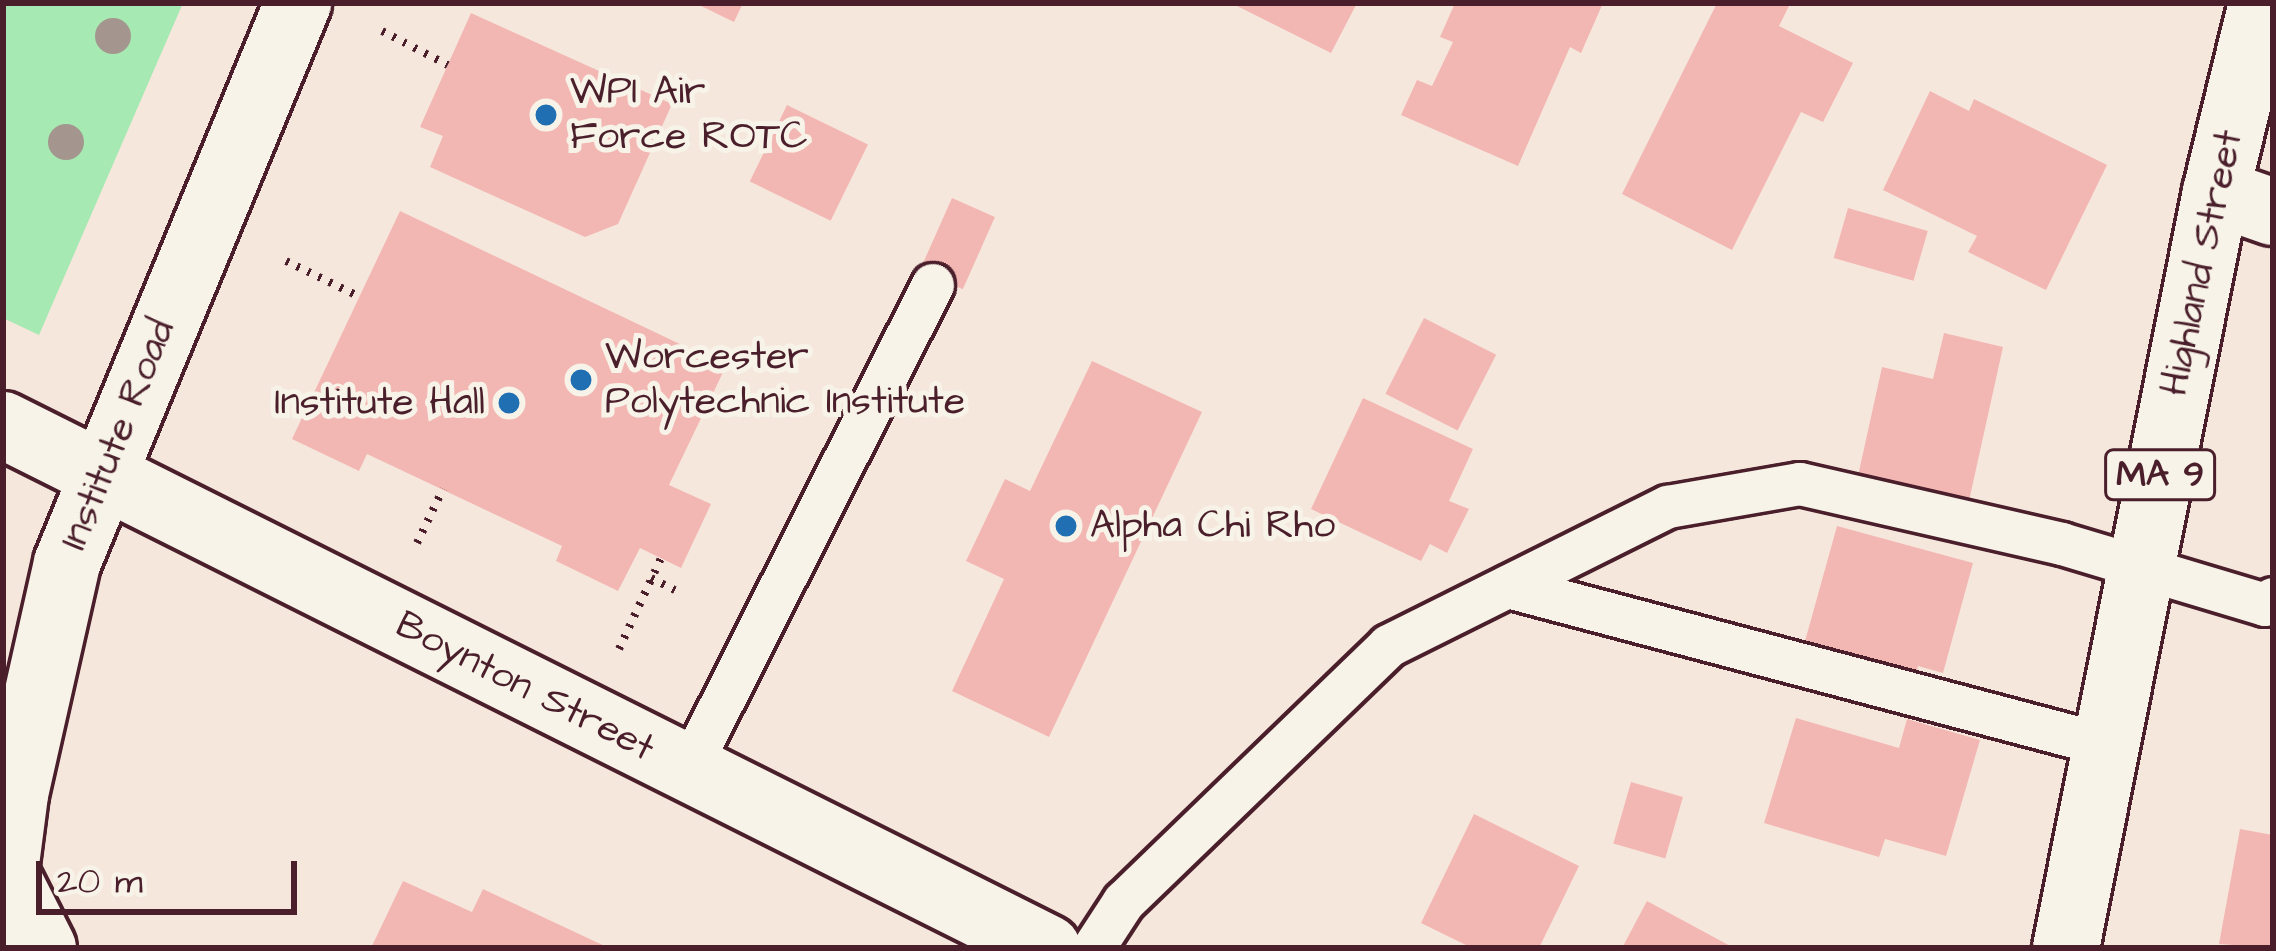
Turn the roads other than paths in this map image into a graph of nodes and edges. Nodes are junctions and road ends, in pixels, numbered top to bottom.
1 (298, 3) edge
2 (2262, 3) edge
3 (2244, 202) edge
4 (933, 285) dead end
5 (3, 425) edge
6 (101, 474) junction
7 (2141, 567) junction
8 (1508, 587) junction
9 (2273, 599) edge
10 (2108, 746) junction
11 (688, 769) junction
12 (4, 880) edge
13 (43, 948) edge
14 (1048, 948) edge
15 (1094, 948) edge
16 (2066, 948) edge

1 - 6 main road, Institute Road
2 - 3 main road, Highland Street / MA 9
3 - 7 main road, Highland Street / MA 9
4 - 11 lane
5 - 6 main road, Boynton Street
6 - 11 main road, Boynton Street
6 - 12 main road, Institute Road
7 - 8 lane
7 - 9 lane
7 - 10 main road, Highland Street / MA 9
8 - 10 lane
8 - 15 lane
10 - 16 main road, Highland Street / MA 9
11 - 14 main road, Boynton Street
12 - 13 main road

